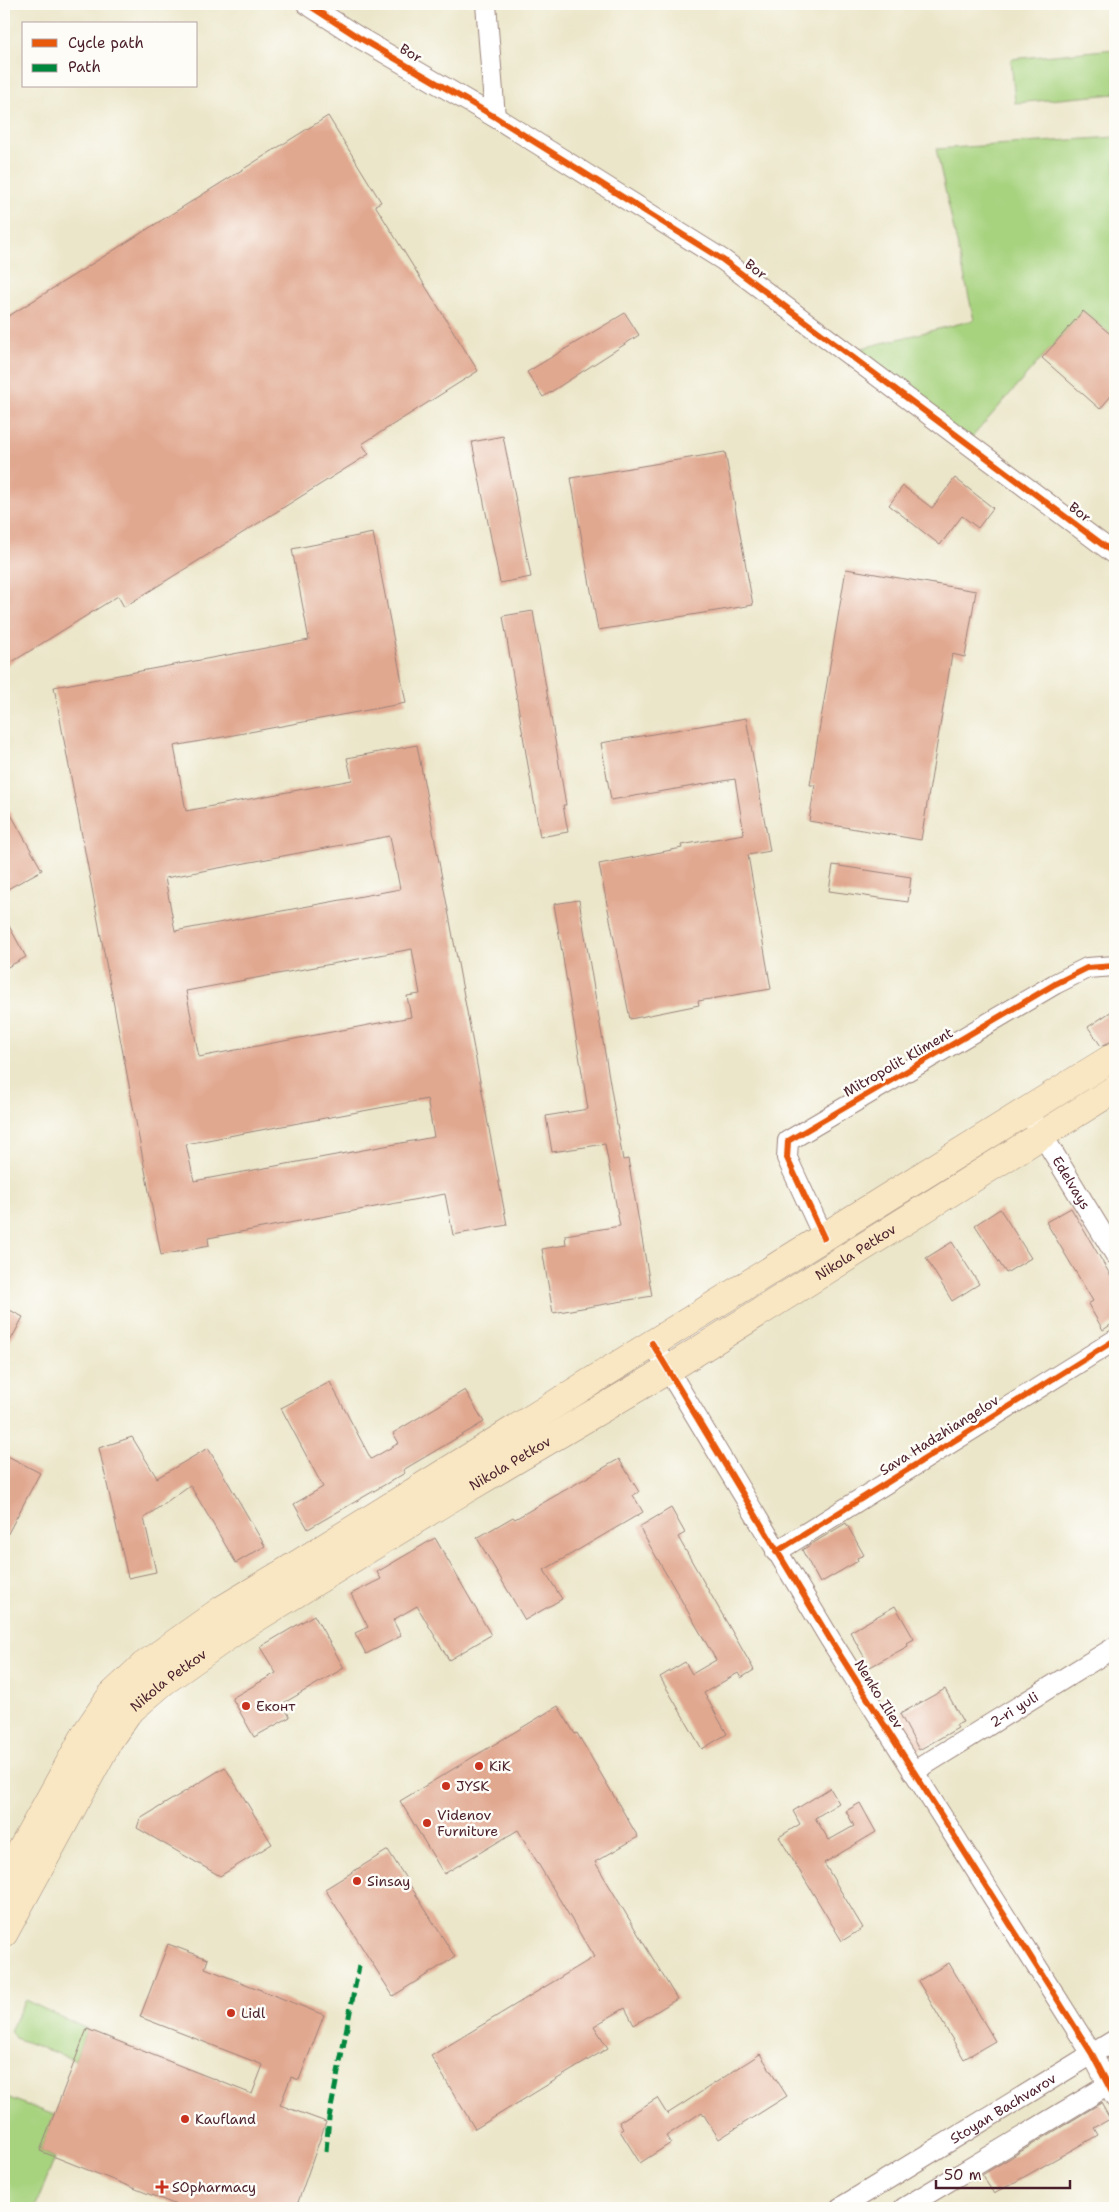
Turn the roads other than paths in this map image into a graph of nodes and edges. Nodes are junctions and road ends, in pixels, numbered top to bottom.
1 (307, 4) edge
2 (486, 4) edge
3 (495, 117) junction
4 (1115, 554) edge
5 (1115, 966) edge
6 (1115, 1056) edge
7 (1115, 1089) edge
8 (1028, 1111) junction
9 (1042, 1135) junction
10 (824, 1238) junction
11 (1115, 1254) edge
12 (1115, 1340) edge
13 (652, 1343) junction
14 (669, 1369) junction
15 (776, 1552) junction
16 (1115, 1646) edge
17 (913, 1772) junction
18 (4, 1881) edge
19 (7, 1919) edge
20 (1115, 2040) edge
21 (1092, 2054) junction
22 (1113, 2088) edge
23 (840, 2208) edge
24 (904, 2208) edge

1 - 3 street, Bor
2 - 3 street
3 - 4 street, Bor
5 - 10 street, Mitropolit Kliment
6 - 8 main road, Nikola Petkov
7 - 9 main road, Nikola Petkov
8 - 9 street, Edelvays
8 - 10 main road, Nikola Petkov
9 - 11 street, Edelvays
9 - 14 main road, Nikola Petkov
10 - 13 main road, Nikola Petkov
12 - 15 street, Sava Hadzhiangelov
13 - 14 street, Nenko Iliev
13 - 18 main road, Nikola Petkov
14 - 15 street, Nenko Iliev
14 - 19 main road, Nikola Petkov
15 - 17 street, Nenko Iliev
16 - 17 street, 2-ri yuli
17 - 21 street, Nenko Iliev
20 - 21 street, Stoyan Bachvarov
21 - 22 street, Nenko Iliev
21 - 23 street, Stoyan Bachvarov
22 - 24 street

